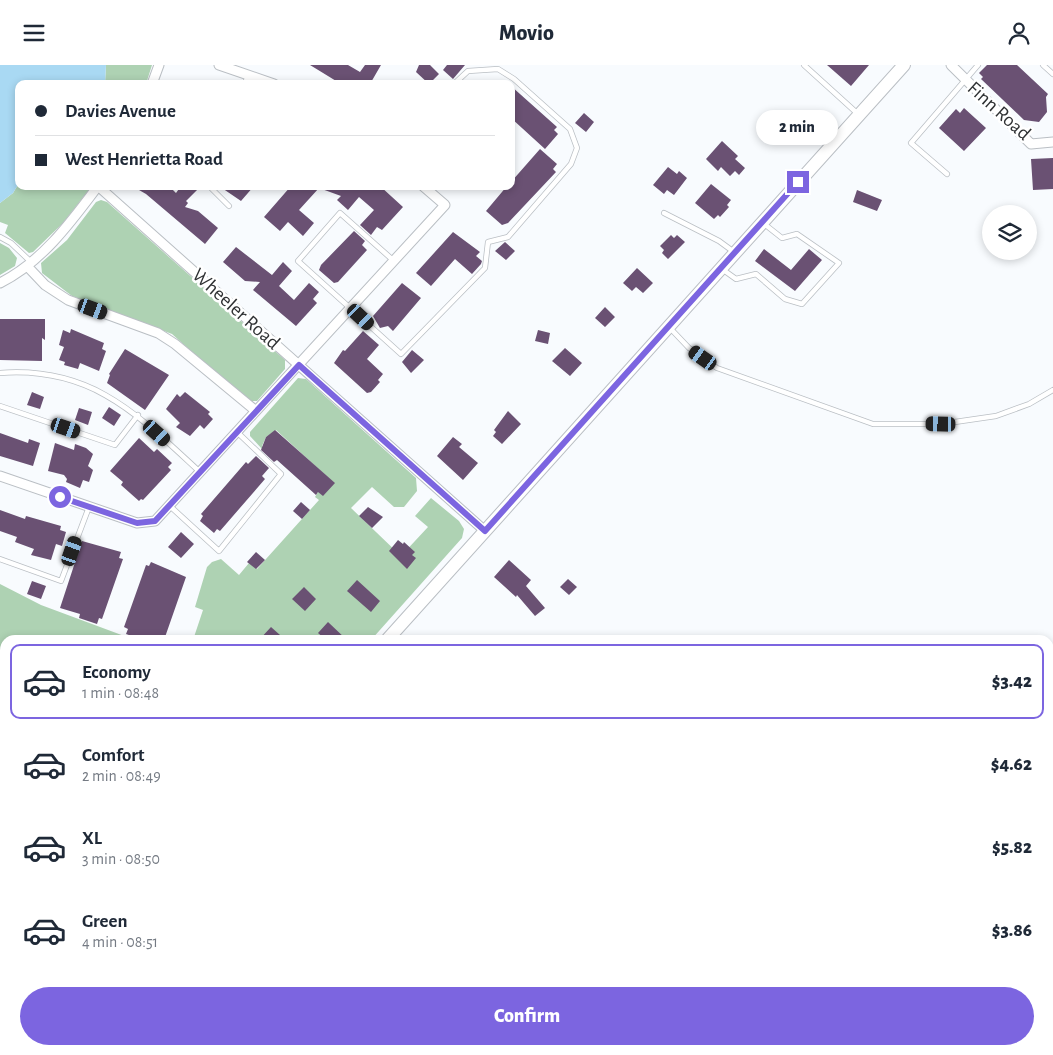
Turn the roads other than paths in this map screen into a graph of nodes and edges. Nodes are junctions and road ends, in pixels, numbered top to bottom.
1 (159, 65) edge
2 (219, 65) edge
3 (804, 65) edge
4 (904, 65) edge
5 (951, 65) edge
6 (978, 65) edge
7 (1043, 65) edge
8 (1053, 74) edge
9 (246, 79) edge
10 (153, 80) edge
11 (458, 80) edge
12 (965, 80) junction
13 (859, 115) junction
14 (1053, 142) edge
15 (947, 174) dead end
16 (95, 190) edge
17 (102, 190) edge
18 (212, 190) edge
19 (428, 190) edge
20 (229, 206) dead end
21 (664, 213) dead end
22 (762, 222) junction
23 (0, 237) edge
24 (735, 253) junction
25 (394, 261) junction
26 (29, 264) junction
27 (721, 268) junction
28 (0, 283) edge
29 (351, 308) junction
30 (669, 327) junction
31 (299, 365) junction
32 (0, 373) edge
33 (1053, 390) edge
34 (0, 405) edge
35 (256, 411) junction
36 (138, 415) junction
37 (237, 432) junction
38 (201, 473) junction
39 (0, 476) edge
40 (89, 507) junction
41 (171, 507) junction
42 (485, 531) junction
43 (0, 559) edge
44 (391, 635) edge

1 - 10 street
2 - 9 street
3 - 13 lane
4 - 13 main road
5 - 12 street, Finn Road
6 - 12 lane
7 - 8 lane
11 - 29 lane
12 - 14 street, Finn Road
12 - 15 lane
13 - 22 main road
16 - 26 street
17 - 31 street, Wheeler Road
18 - 20 lane
19 - 25 street
21 - 24 lane
22 - 24 main road
22 - 27 lane
23 - 26 lane
24 - 27 main road
25 - 29 street
25 - 29 lane
26 - 28 street
26 - 35 street
27 - 30 main road
29 - 31 street
30 - 33 lane
30 - 42 main road
31 - 35 street
31 - 42 street, Wheeler Road
32 - 36 lane
34 - 36 lane
35 - 37 street
36 - 38 lane
37 - 38 street
37 - 41 lane
38 - 41 street
39 - 40 street
40 - 41 street
40 - 43 lane
42 - 44 main road

